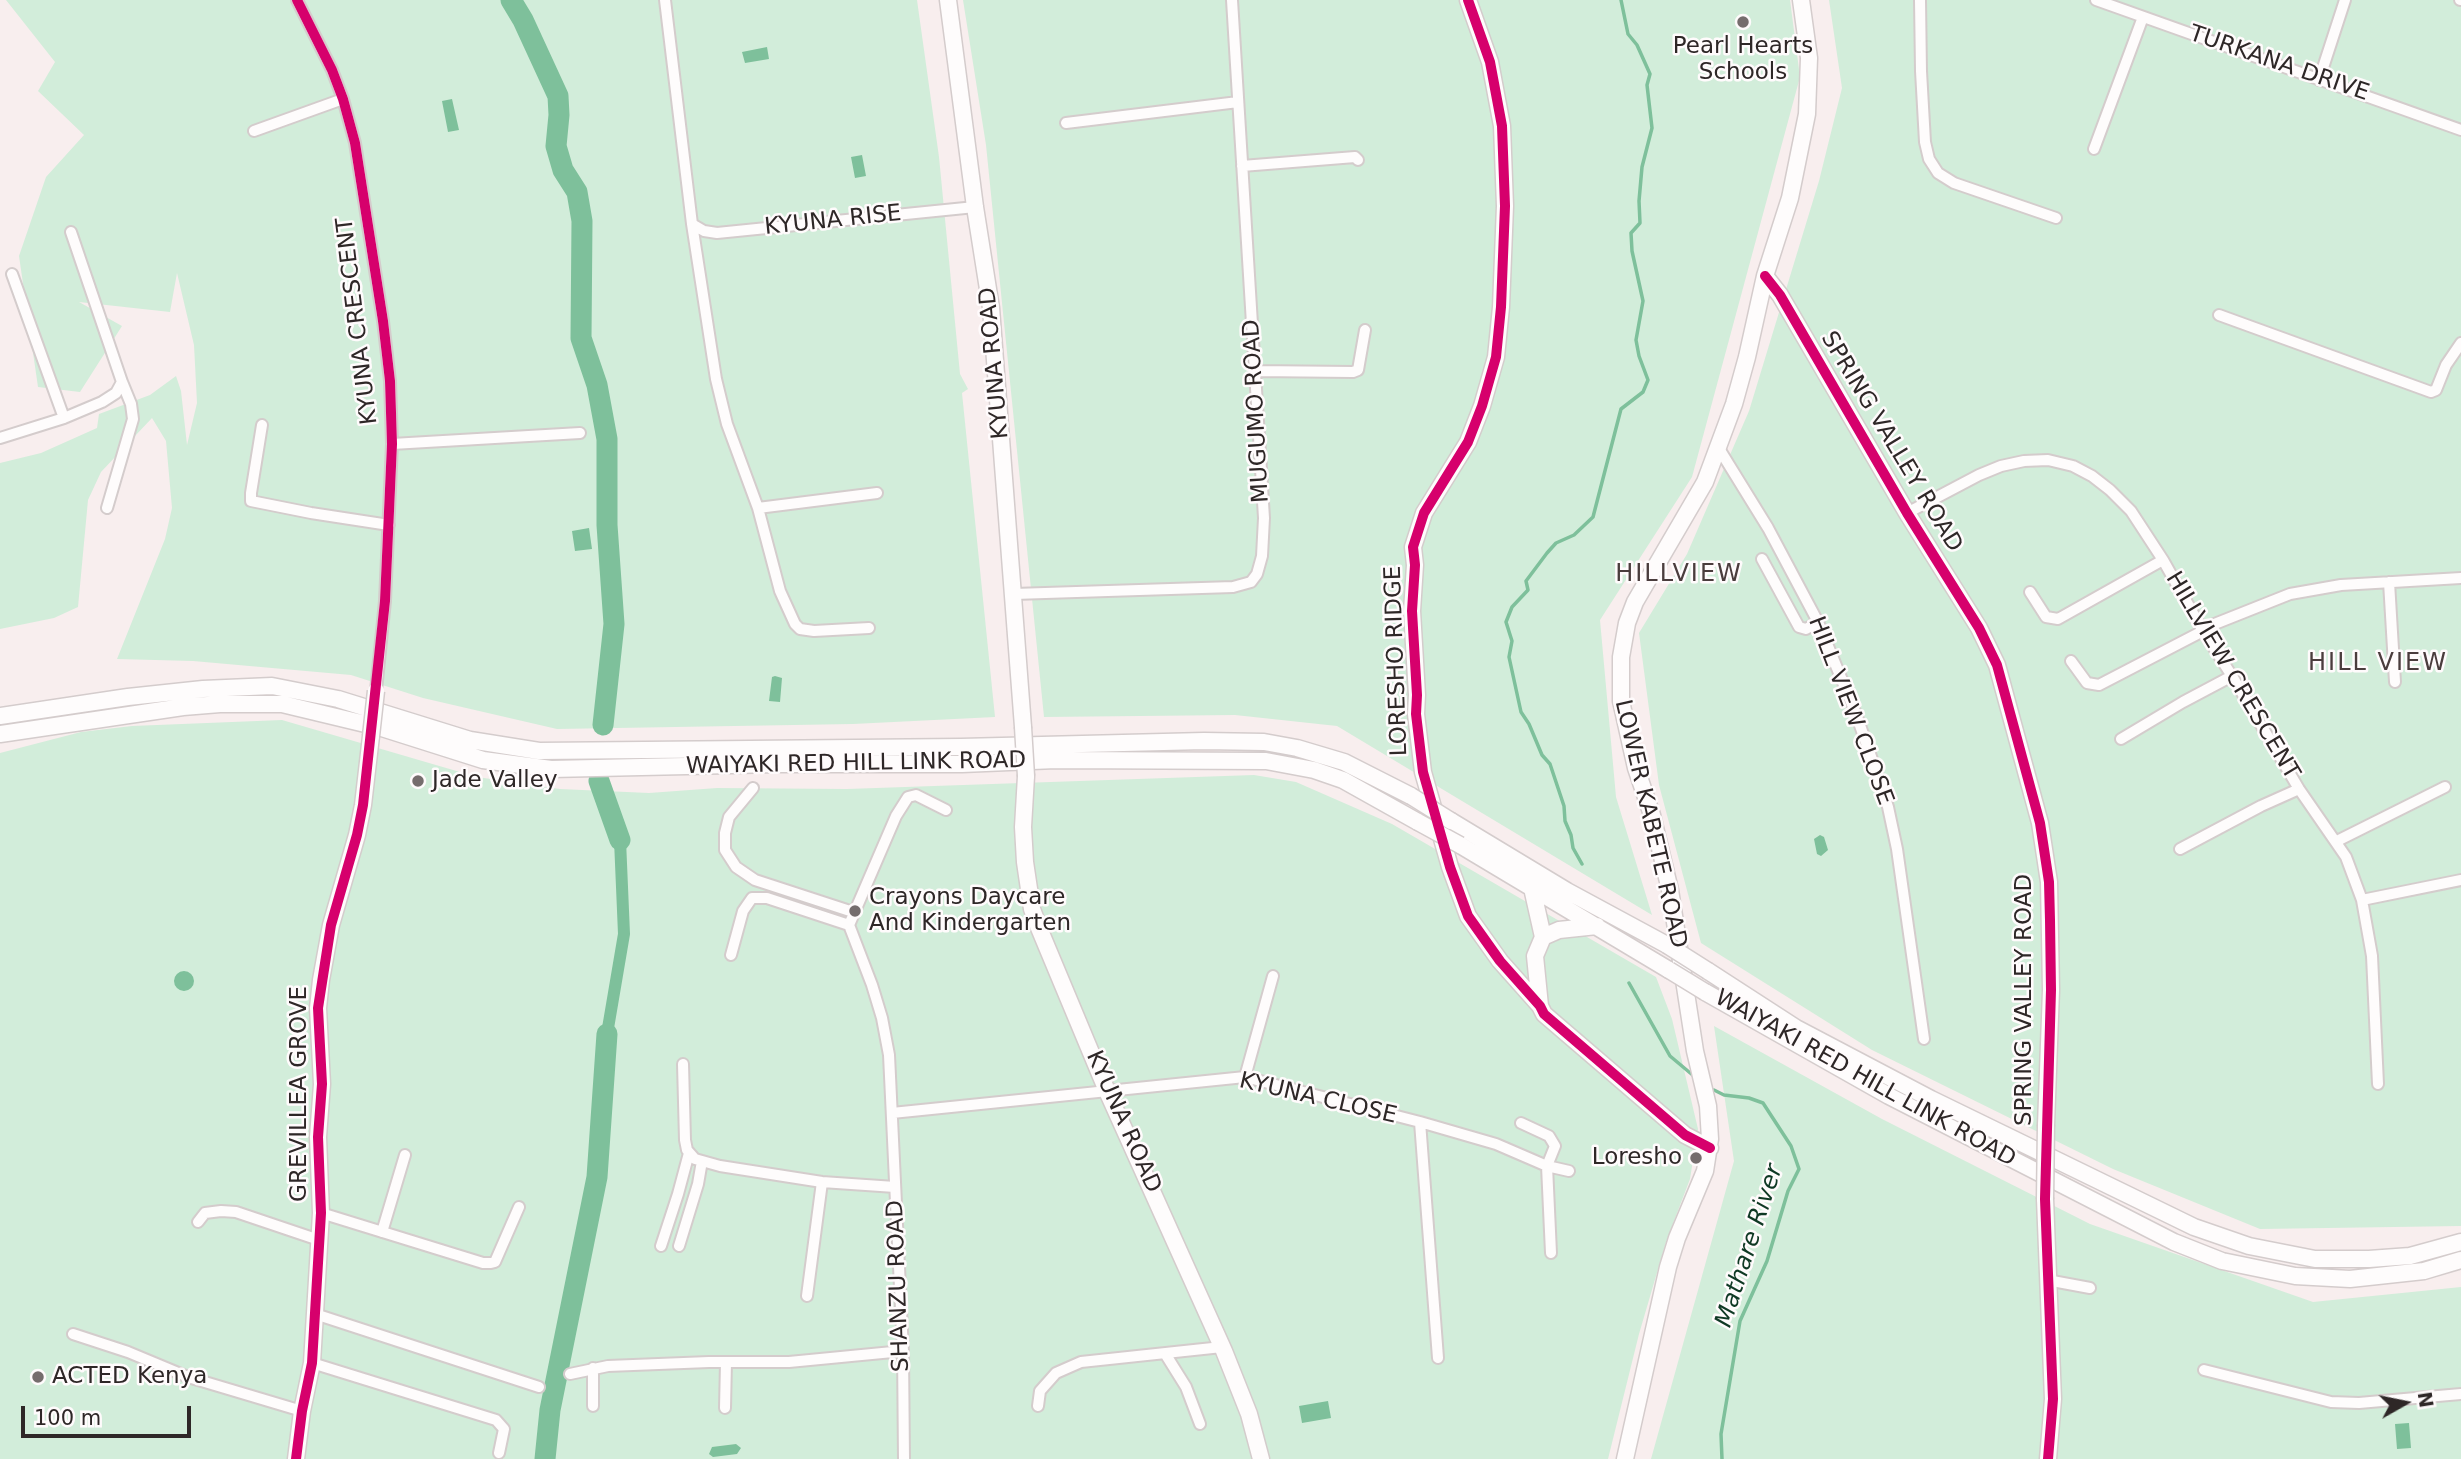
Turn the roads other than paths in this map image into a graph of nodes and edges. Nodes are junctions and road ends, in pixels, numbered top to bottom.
1 (297, 0) edge
2 (665, 0) edge
3 (948, 0) edge
4 (1232, 0) edge
5 (1468, 0) edge
6 (1801, 0) edge
7 (1920, 0) edge
8 (2096, 0) edge
9 (2345, 0) edge
10 (2143, 17) junction
11 (2319, 80) junction
12 (343, 99) junction
13 (1238, 102) junction
14 (1066, 123) dead end
15 (2461, 130) edge
16 (254, 131) dead end
17 (2094, 149) dead end
18 (1358, 160) dead end
19 (1242, 166) junction
20 (975, 207) junction
21 (2056, 218) dead end
22 (692, 224) junction
23 (71, 232) dead end
24 (12, 274) dead end
25 (1765, 276) junction
26 (2219, 315) dead end
27 (1365, 330) dead end
28 (2461, 343) edge
29 (1255, 371) junction
30 (122, 382) junction
31 (64, 418) junction
32 (262, 425) dead end
33 (580, 433) dead end
34 (0, 438) edge
35 (393, 444) junction
36 (1718, 447) junction
37 (877, 493) dead end
38 (107, 508) dead end
39 (758, 508) junction
40 (1908, 513) junction
41 (389, 525) junction
42 (1762, 559) dead end
43 (2163, 560) junction
44 (2461, 578) edge
45 (2389, 582) junction
46 (2030, 592) dead end
47 (1014, 594) junction
48 (1818, 622) junction
49 (869, 628) dead end
50 (2203, 630) junction
51 (2071, 661) dead end
52 (2232, 676) junction
53 (2395, 682) dead end
54 (376, 691) joint
55 (0, 716) edge
56 (0, 734) edge
57 (2122, 739) dead end
58 (2445, 787) dead end
59 (753, 788) dead end
60 (2299, 789) junction
61 (946, 810) dead end
62 (2337, 841) junction
63 (2179, 849) dead end
64 (2461, 880) edge
65 (1532, 888) junction
66 (2362, 901) junction
67 (851, 919) junction
68 (1597, 926) junction
69 (1543, 937) junction
70 (731, 956) dead end
71 (1535, 956) junction
72 (1500, 961) junction
73 (1273, 976) dead end
74 (1540, 1006) junction
75 (1924, 1039) dead end
76 (683, 1064) dead end
77 (1245, 1076) junction
78 (2378, 1084) dead end
79 (1107, 1091) junction
80 (892, 1113) junction
81 (1420, 1122) junction
82 (1521, 1123) dead end
83 (1710, 1147) junction
84 (689, 1153) junction
85 (405, 1155) dead end
86 (702, 1161) junction
87 (1547, 1166) junction
88 (1569, 1171) dead end
89 (822, 1182) junction
90 (895, 1187) junction
91 (519, 1207) dead end
92 (321, 1213) junction
93 (198, 1222) dead end
94 (382, 1232) junction
95 (319, 1240) junction
96 (2461, 1242) edge
97 (661, 1246) dead end
98 (679, 1246) dead end
99 (1551, 1253) dead end
100 (2461, 1260) edge
101 (2047, 1280) junction
102 (2090, 1288) dead end
103 (807, 1296) dead end
104 (315, 1314) junction
105 (73, 1334) dead end
106 (1222, 1347) junction
107 (903, 1351) junction
108 (1166, 1355) junction
109 (1438, 1358) dead end
110 (726, 1362) junction
111 (312, 1363) junction
112 (593, 1368) junction
113 (2204, 1370) dead end
114 (570, 1374) dead end
115 (539, 1387) dead end
116 (2461, 1394) edge
117 (593, 1406) dead end
118 (1038, 1406) dead end
119 (726, 1408) dead end
120 (302, 1411) junction
121 (1200, 1424) dead end
122 (499, 1453) dead end
123 (904, 1458) edge
124 (296, 1459) edge
125 (892, 1459) edge
126 (1261, 1459) edge
127 (1625, 1459) edge
128 (2048, 1459) edge

1 - 12 street, KYUNA CRESCENT
2 - 22 street
3 - 20 main road, KYUNA ROAD
4 - 13 street, MUGUMO ROAD
5 - 72 main road, LORESHO RIDGE
6 - 25 main road, LOWER KABETE ROAD
7 - 21 street
8 - 10 street, TURKANA DRIVE
9 - 11 street
10 - 11 street, TURKANA DRIVE
10 - 17 street
11 - 15 street, TURKANA DRIVE
12 - 16 street
12 - 35 street, KYUNA CRESCENT
13 - 14 street
13 - 19 street, MUGUMO ROAD
18 - 19 street
19 - 29 street, MUGUMO ROAD
20 - 22 street, KYUNA RISE
20 - 47 main road, KYUNA ROAD
22 - 39 street
23 - 30 street
24 - 31 street
25 - 36 main road, LOWER KABETE ROAD
25 - 40 main road, SPRING VALLEY ROAD
26 - 28 street
27 - 29 street
29 - 47 street, MUGUMO ROAD
30 - 31 street
30 - 38 street
31 - 34 street
32 - 41 street
33 - 35 street
35 - 41 street, KYUNA CRESCENT
36 - 48 street, HILL VIEW CLOSE
36 - 83 main road, LOWER KABETE ROAD
37 - 39 street
39 - 49 street
40 - 43 street, HILLVIEW CRESCENT
40 - 101 main road, SPRING VALLEY ROAD, bridge
41 - 54 street, KYUNA CRESCENT
42 - 48 street
43 - 46 street
43 - 50 street, HILLVIEW CRESCENT
44 - 45 street
45 - 50 street
45 - 53 street
47 - 79 main road, KYUNA ROAD, bridge
48 - 75 street, HILL VIEW CLOSE
50 - 51 street
50 - 52 street, HILLVIEW CRESCENT
52 - 57 street
52 - 60 street, HILLVIEW CRESCENT
54 - 92 main road, GREVILLEA GROVE, bridge
55 - 96 main road, WAIYAKI RED HILL LINK ROAD, bridge
56 - 65 main road, WAIYAKI RED HILL LINK ROAD, bridge
58 - 62 street
59 - 67 street
60 - 62 street, HILLVIEW CRESCENT
60 - 63 street
61 - 67 street
62 - 66 street, HILLVIEW CRESCENT
64 - 66 street
65 - 68 main road, WAIYAKI RED HILL LINK ROAD
65 - 69 main road
66 - 78 street, HILLVIEW CRESCENT
67 - 70 street
67 - 80 street, SHANZU ROAD
68 - 69 main road
68 - 100 main road, WAIYAKI RED HILL LINK ROAD, bridge
69 - 71 main road
71 - 72 main road
71 - 74 main road
72 - 74 main road, LORESHO RIDGE
73 - 77 street
74 - 83 main road, LORESHO RIDGE
76 - 84 street
77 - 79 street, KYUNA CLOSE
77 - 81 street, KYUNA CLOSE
79 - 80 street
79 - 106 main road, KYUNA ROAD
80 - 90 street, SHANZU ROAD
81 - 87 street
81 - 109 street, KYUNA CLOSE
82 - 87 street
83 - 127 main road, LOWER KABETE ROAD
84 - 86 street
84 - 97 street
85 - 94 street
86 - 89 street
86 - 98 street
87 - 88 street
87 - 99 street
89 - 90 street
89 - 103 street
90 - 107 street, SHANZU ROAD
91 - 94 street
92 - 94 street
92 - 95 main road, GREVILLEA GROVE
93 - 95 street
95 - 104 main road, GREVILLEA GROVE
101 - 102 street
101 - 128 main road, SPRING VALLEY ROAD
104 - 111 main road, GREVILLEA GROVE
104 - 115 street
105 - 120 street
106 - 108 street
106 - 126 main road, KYUNA ROAD
107 - 110 street
107 - 123 street, SHANZU ROAD
108 - 118 street
108 - 121 street
110 - 112 street
110 - 119 street
111 - 120 main road, GREVILLEA GROVE
111 - 122 street
112 - 114 street
112 - 117 street
113 - 116 street
120 - 124 main road, GREVILLEA GROVE
123 - 125 street

